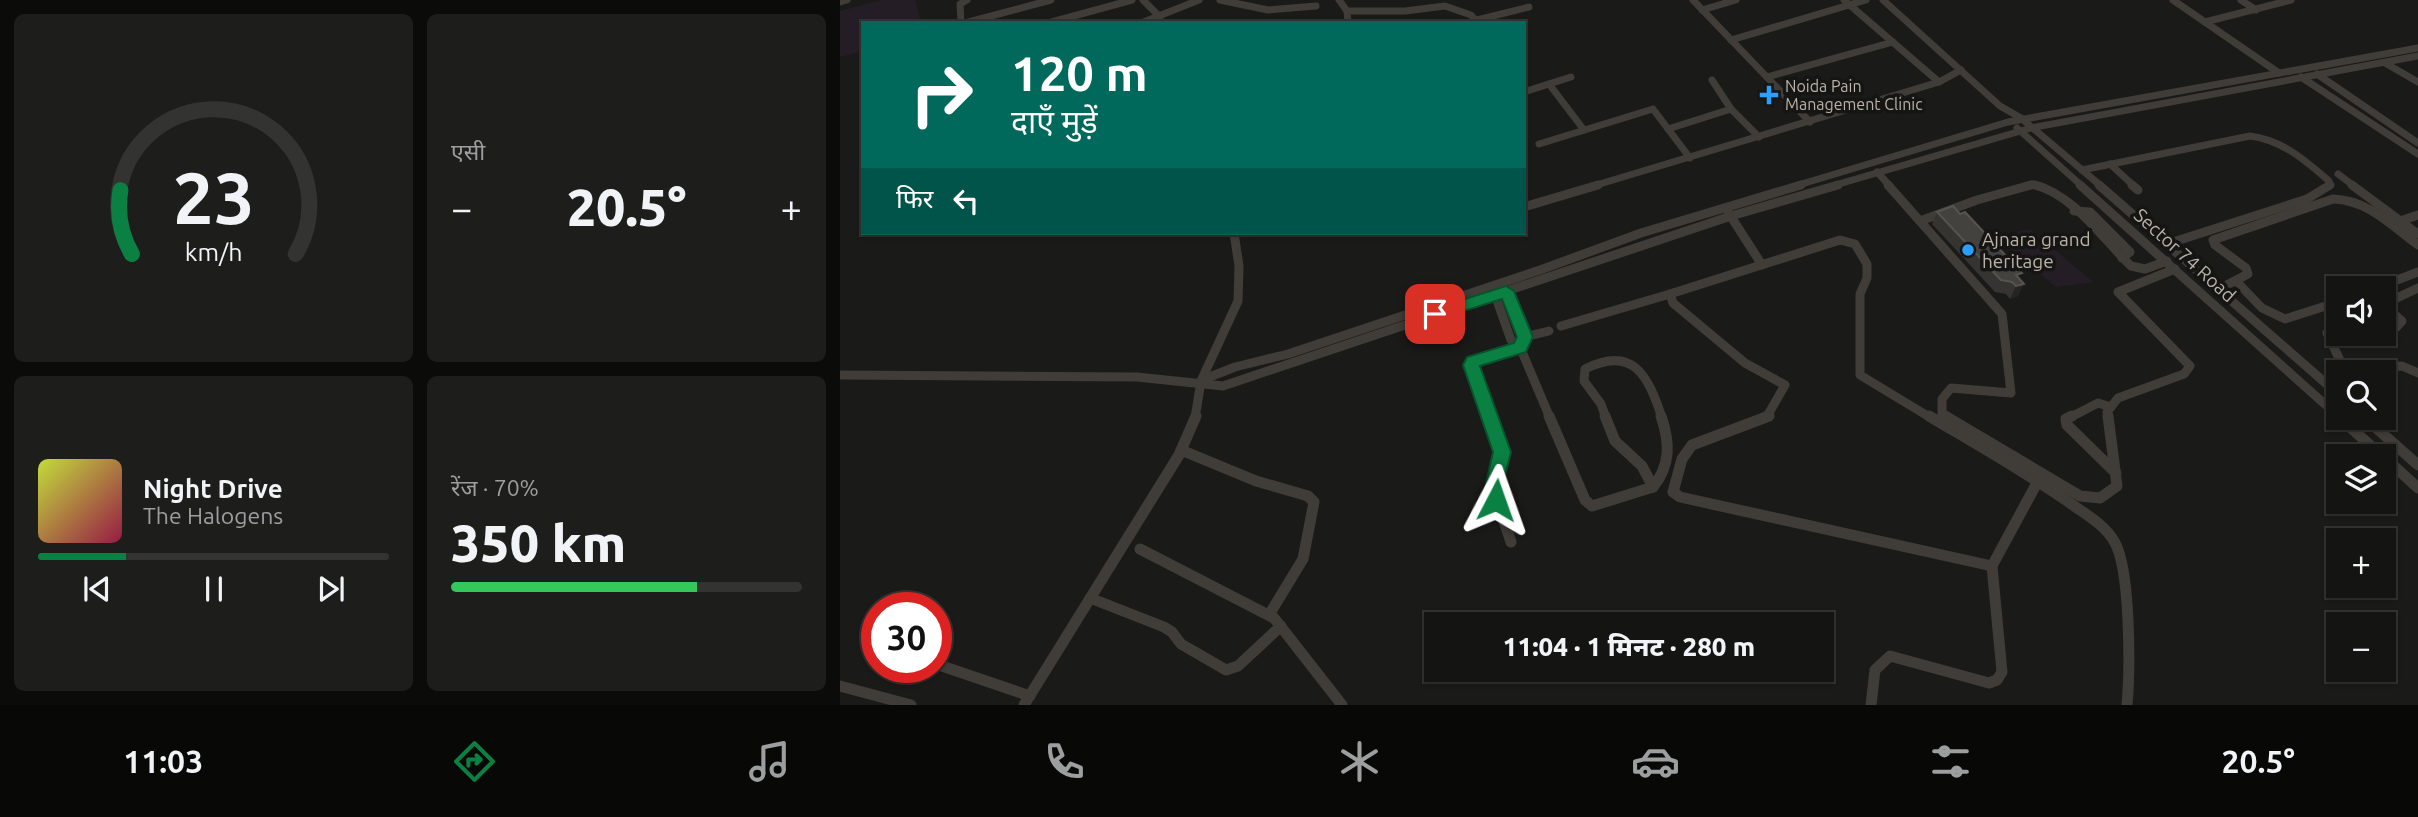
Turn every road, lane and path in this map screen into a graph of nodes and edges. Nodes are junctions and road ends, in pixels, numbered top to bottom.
1 (847, 0) edge
2 (967, 0) edge
3 (1051, 0) edge
4 (1132, 0) edge
5 (1143, 0) edge
6 (1199, 0) edge
7 (1220, 0) edge
8 (1339, 0) edge
9 (1693, 0) edge
10 (1736, 0) edge
11 (1866, 0) edge
12 (1883, 0) edge
13 (2173, 0) edge
14 (2241, 0) edge
15 (2291, 0) edge
16 (840, 2) edge
17 (1847, 3) edge
18 (1316, 6) dead end
19 (1530, 7) dead end
20 (1702, 9) junction
21 (2256, 10) junction
22 (1348, 11) junction
23 (1160, 18) junction
24 (962, 21) edge
25 (971, 21) edge
26 (1055, 21) edge
27 (1149, 21) edge
28 (1348, 21) edge
29 (1478, 21) edge
30 (2205, 22) junction
31 (1731, 40) junction
32 (1893, 42) junction
33 (2417, 55) edge
34 (2385, 62) junction
35 (1961, 70) junction
36 (2278, 73) junction
37 (2317, 75) junction
38 (1767, 77) junction
39 (2301, 77) junction
40 (1571, 78) dead end
41 (1712, 80) dead end
42 (2288, 80) junction
43 (1939, 82) junction
44 (2418, 82) edge
45 (1549, 84) junction
46 (1526, 91) edge
47 (2000, 106) junction
48 (1731, 109) junction
49 (2021, 118) junction
50 (1810, 122) junction
51 (2008, 122) junction
52 (2031, 128) junction
53 (1668, 129) junction
54 (1584, 130) junction
55 (2020, 131) junction
56 (1759, 137) junction
57 (2418, 143) edge
58 (1539, 144) dead end
59 (2418, 153) edge
60 (1690, 158) junction
61 (2110, 164) junction
62 (2082, 170) junction
63 (1877, 172) junction
64 (2338, 174) dead end
65 (2138, 190) dead end
66 (1526, 206) edge
67 (1728, 212) junction
68 (2418, 215) edge
69 (1920, 221) junction
70 (2400, 221) junction
71 (2418, 234) edge
72 (1234, 235) edge
73 (2167, 244) junction
74 (2418, 245) edge
75 (2167, 261) junction
76 (1762, 265) junction
77 (2175, 269) junction
78 (2418, 272) edge
79 (2149, 273) junction
80 (2396, 280) edge
81 (2236, 281) junction
82 (2418, 288) edge
83 (2219, 289) junction
84 (1506, 291) junction
85 (1670, 294) junction
86 (1496, 295) junction
87 (2396, 298) edge
88 (2326, 306) edge
89 (1561, 326) dead end
90 (1549, 331) dead end
91 (1523, 342) junction
92 (2396, 367) edge
93 (2418, 373) edge
94 (840, 375) edge
95 (1201, 381) junction
96 (2326, 384) edge
97 (2326, 405) edge
98 (2112, 407) junction
99 (2353, 430) edge
100 (2379, 430) edge
101 (2369, 444) edge
102 (1181, 450) junction
103 (2418, 465) edge
104 (2396, 469) edge
105 (2116, 473) junction
106 (2038, 481) junction
107 (1653, 487) junction
108 (2418, 488) edge
109 (1511, 542) dead end
110 (1140, 549) dead end
111 (1992, 566) junction
112 (1090, 598) junction
113 (1269, 615) junction
114 (1281, 626) junction
115 (952, 671) edge
116 (840, 686) edge
117 (1027, 701) edge
118 (911, 705) edge
119 (1342, 705) edge
120 (1871, 705) edge
121 (2127, 705) edge

1 - 16 street
2 - 24 street
3 - 25 street
4 - 26 street
5 - 23 street
6 - 23 street
7 - 18 street
8 - 22 street
9 - 20 street
10 - 20 street
11 - 17 street
12 - 35 street
13 - 30 street
14 - 21 street
15 - 21 street
17 - 31 street
17 - 32 street
19 - 29 street
20 - 31 street
21 - 30 street
22 - 28 street
22 - 29 street
23 - 27 street
30 - 36 street
31 - 38 street
32 - 38 street
32 - 43 street
33 - 34 street
33 - 36 street
34 - 37 street
34 - 44 street
35 - 43 street
35 - 47 street
36 - 42 street
36 - 49 street
37 - 39 street
37 - 57 street
38 - 50 street
39 - 42 street
39 - 59 street
40 - 45 street
41 - 48 street
42 - 52 street
43 - 50 street
45 - 46 street
45 - 54 street
47 - 49 street, Sector 74 Road
47 - 51 street
48 - 53 street
48 - 56 street
49 - 51 street
49 - 52 street, Sector 74 Road
50 - 56 street
51 - 55 street, Sector 74 Road
51 - 67 street
52 - 55 street
52 - 62 street, Sector 74 Road
53 - 54 street
53 - 60 street
54 - 58 street
55 - 63 street
55 - 75 street, Sector 74 Road
56 - 60 street
60 - 66 street
61 - 62 street
61 - 65 street
61 - 73 street
62 - 73 street, Sector 74 Road
63 - 67 street
63 - 69 street
64 - 70 street
67 - 76 street
67 - 84 street
67 - 95 street
68 - 70 street
69 - 79 street
69 - 105 street
70 - 71 street
72 - 95 street
73 - 83 street, Sector 74 Road
74 - 81 street
75 - 77 street, Sector 74 Road
75 - 79 street
76 - 85 street
76 - 106 street
77 - 79 street
77 - 97 street, Sector 74 Road
78 - 80 street
79 - 98 street
81 - 83 street
81 - 88 street
82 - 87 street
83 - 96 street, Sector 74 Road
84 - 86 street
84 - 91 street
85 - 89 street
85 - 111 street
86 - 91 street
86 - 95 street
90 - 91 street
91 - 107 street
91 - 109 street
92 - 93 street
94 - 95 street
95 - 102 street
98 - 105 street
98 - 105 street
99 - 101 street, Sector 74 Road
100 - 103 street
102 - 112 street
102 - 113 street
104 - 108 street, Sector 74 Road
106 - 111 street
106 - 121 street
107 - 107 street
110 - 113 street
111 - 120 street
112 - 114 street
112 - 117 street
113 - 114 street
114 - 119 street
115 - 117 street
116 - 118 street

